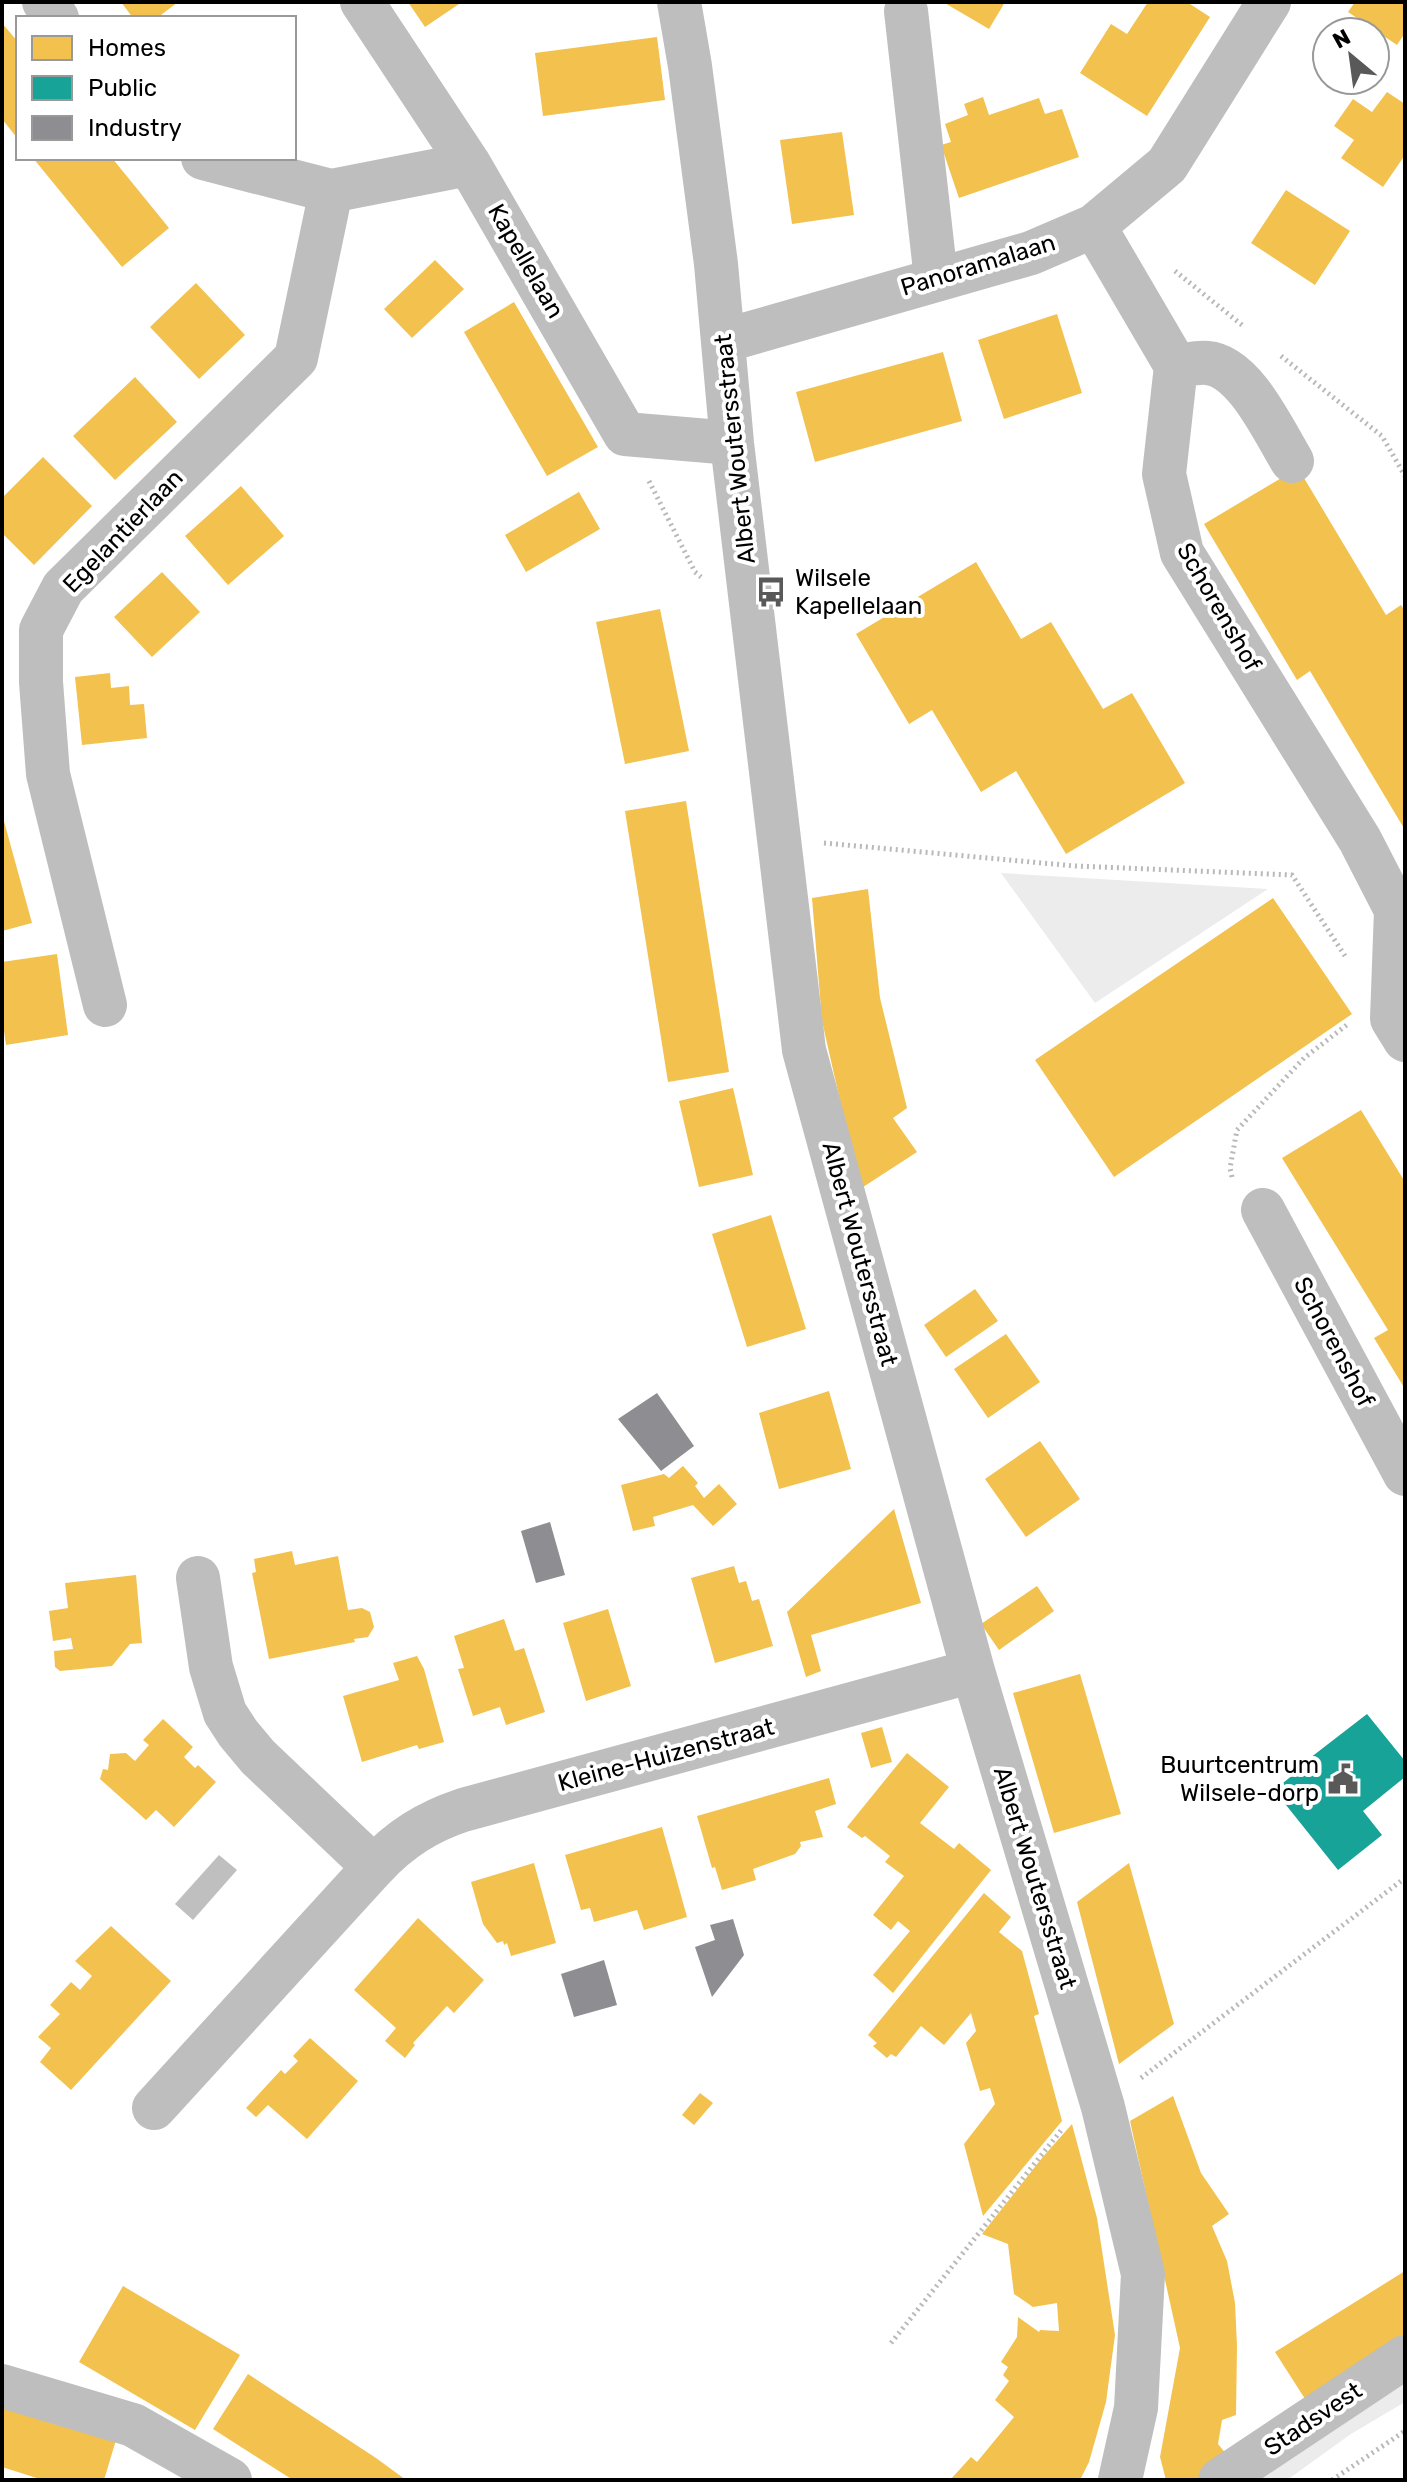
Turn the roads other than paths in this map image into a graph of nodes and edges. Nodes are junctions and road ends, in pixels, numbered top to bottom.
1 (362, 2) edge
2 (679, 2) edge
3 (1269, 2) edge
4 (906, 11) dead end
5 (211, 160) edge
6 (469, 164) junction
7 (331, 191) junction
8 (1094, 226) junction
9 (936, 279) junction
10 (723, 341) junction
11 (1176, 366) junction
12 (732, 443) junction
13 (1292, 461) dead end
14 (1401, 912) edge
15 (105, 1005) dead end
16 (1405, 1040) edge
17 (1263, 1210) road end
18 (1405, 1474) edge
19 (198, 1578) dead end
20 (973, 1671) junction
21 (374, 1867) junction
22 (154, 2108) dead end
23 (1405, 2357) edge
24 (2, 2386) edge
25 (230, 2480) edge
26 (1120, 2480) edge
27 (1220, 2480) edge

1 - 6 street, Kapellelaan
2 - 10 street, Albert Woutersstraat
3 - 8 street, Panoramalaan
4 - 9 street
5 - 7 street
6 - 7 street
6 - 12 street, Kapellelaan
7 - 15 street, Egelantierlaan
8 - 9 street, Panoramalaan
8 - 11 street
9 - 10 street, Panoramalaan
10 - 12 street, Albert Woutersstraat
11 - 13 street
11 - 14 street, Schorenshof
12 - 20 street, Albert Woutersstraat
14 - 16 street
17 - 18 street, Schorenshof
19 - 21 street
20 - 21 street, Kleine-Huizenstraat
20 - 26 street, Albert Woutersstraat
21 - 22 street, Kleine-Huizenstraat
23 - 27 street, Stadsvest
24 - 25 street

